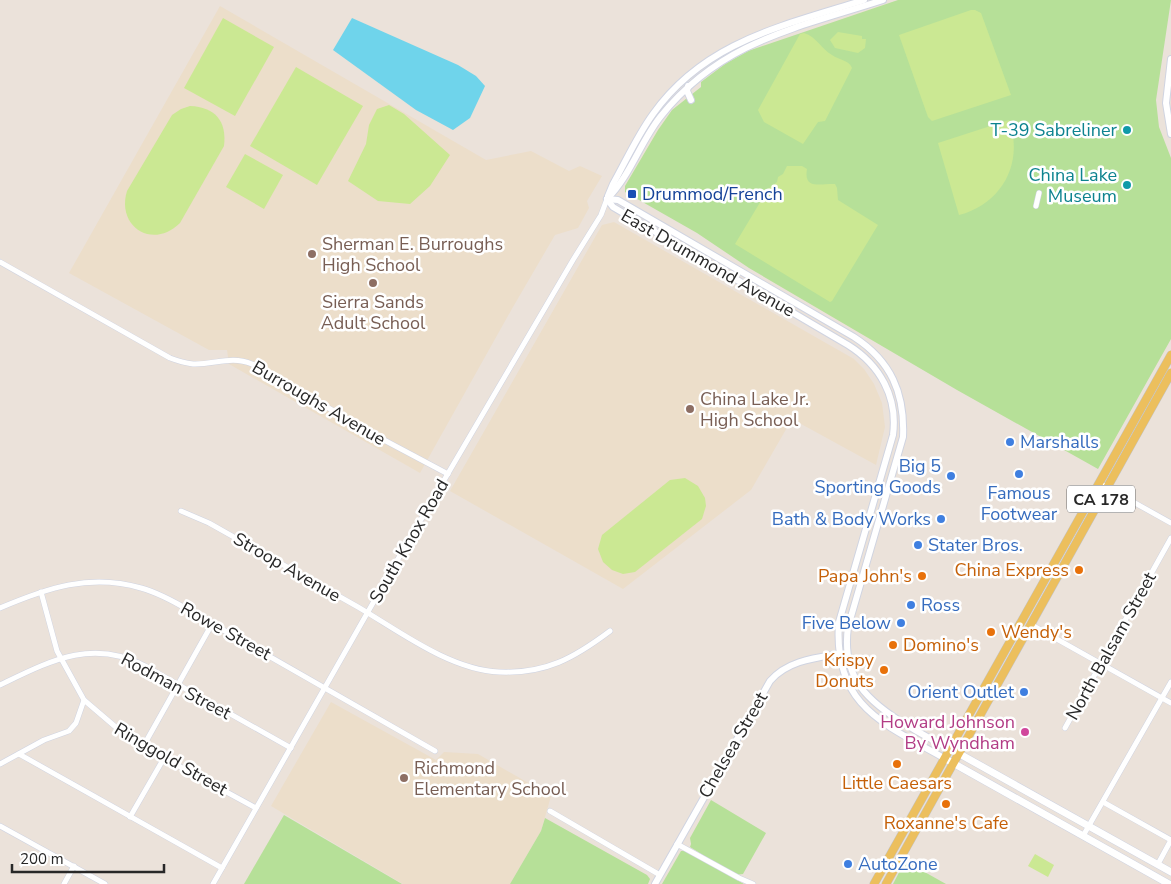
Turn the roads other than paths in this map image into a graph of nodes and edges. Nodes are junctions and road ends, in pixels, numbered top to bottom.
1 (864, 0) edge
2 (884, 0) edge
3 (737, 43) junction
4 (1171, 59) edge
5 (688, 87) junction
6 (691, 100) dead end
7 (1171, 134) edge
8 (1039, 193) dead end
9 (607, 199) junction
10 (1036, 206) dead end
11 (0, 262) edge
12 (1171, 355) edge
13 (1171, 374) edge
14 (448, 474) junction
15 (1099, 483) junction
16 (1107, 488) junction
17 (181, 511) dead end
18 (1171, 524) edge
19 (1171, 538) edge
20 (40, 592) junction
21 (0, 608) edge
22 (368, 613) junction
23 (212, 624) junction
24 (1030, 624) junction
25 (610, 631) dead end
26 (848, 653) junction
27 (839, 654) junction
28 (61, 659) junction
29 (1101, 664) junction
30 (1171, 682) edge
31 (0, 685) edge
32 (178, 685) junction
33 (326, 687) junction
34 (1162, 698) junction
35 (84, 700) junction
36 (1171, 702) edge
37 (1065, 728) dead end
38 (144, 745) junction
39 (291, 748) junction
40 (949, 748) junction
41 (435, 751) dead end
42 (958, 753) junction
43 (18, 754) junction
44 (164, 758) junction
45 (944, 758) junction
46 (952, 763) junction
47 (0, 764) edge
48 (1103, 802) junction
49 (256, 808) junction
50 (550, 811) dead end
51 (130, 817) junction
52 (0, 826) edge
53 (1090, 826) junction
54 (1083, 836) junction
55 (1171, 840) edge
56 (677, 844) junction
57 (1158, 864) junction
58 (74, 866) junction
59 (222, 868) junction
60 (1171, 872) edge
61 (660, 875) junction
62 (64, 884) edge
63 (105, 884) edge
64 (213, 884) edge
65 (655, 884) edge
66 (752, 884) edge
67 (874, 884) edge
68 (886, 884) edge
69 (1169, 884) edge

1 - 3 street
2 - 5 street
3 - 5 street
3 - 9 street
4 - 7 street
5 - 6 street
5 - 9 street
8 - 10 street
9 - 14 street, South Knox Road
9 - 26 street, East Drummond Avenue
9 - 27 street, East Drummond Avenue
11 - 14 street, Burroughs Avenue
12 - 15 main road, CA 178
13 - 16 main road, CA 178
14 - 22 street, South Knox Road
15 - 16 street
15 - 40 main road, CA 178
16 - 18 street
16 - 24 main road, CA 178
17 - 22 street, Stroop Avenue
19 - 29 street, North Balsam Street
20 - 21 street, Rowe Street
20 - 23 street, Rowe Street
20 - 28 street, Ringgold Street
22 - 25 street, Stroop Avenue
22 - 33 street, South Knox Road
23 - 32 street
23 - 33 street, Rowe Street
24 - 29 street
24 - 42 main road, CA 178
26 - 27 street, Chelsea Street
26 - 40 street, East Drummond Avenue
27 - 45 street, East Drummond Avenue
27 - 56 street, Chelsea Street
28 - 31 street, Rodman Street
28 - 32 street, Rodman Street
28 - 35 street, Ringgold Street
29 - 34 street
29 - 37 street, North Balsam Street
30 - 34 street
32 - 38 street
32 - 39 street, Rodman Street
33 - 39 street, South Knox Road
33 - 41 street, Rowe Street
34 - 36 street
34 - 48 street
35 - 38 street, Ringgold Street
35 - 43 street
38 - 44 street, Ringgold Street
39 - 49 street, South Knox Road
40 - 42 main road
40 - 45 main road, CA 178
42 - 46 main road, CA 178
42 - 53 main road
43 - 47 street
43 - 51 street
44 - 49 street, Ringgold Street
44 - 51 street
45 - 46 main road
45 - 67 main road, CA 178
46 - 54 main road
46 - 68 main road, CA 178
48 - 53 street
48 - 55 street
49 - 59 street, South Knox Road
50 - 61 street
51 - 59 street
52 - 58 street
53 - 54 street
53 - 57 main road
54 - 69 main road
55 - 57 street
56 - 61 street, Chelsea Street
56 - 66 street
57 - 60 main road
58 - 62 street
58 - 63 street
59 - 64 street, South Knox Road
61 - 65 street, Chelsea Street

